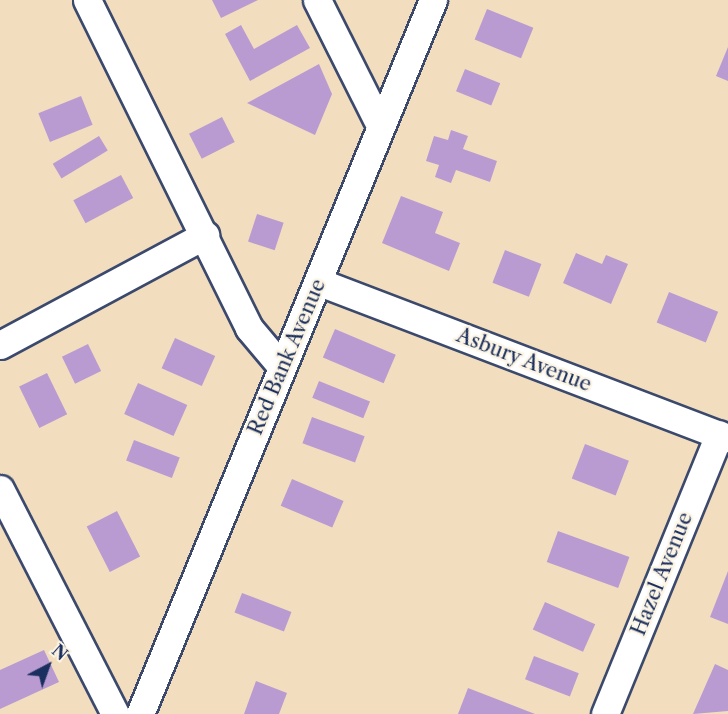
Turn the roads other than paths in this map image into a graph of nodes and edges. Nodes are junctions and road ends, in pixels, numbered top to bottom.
1 (87, 0) edge
2 (317, 0) edge
3 (433, 0) edge
4 (380, 125) junction
5 (205, 234) junction
6 (319, 282) junction
7 (0, 345) edge
8 (281, 366) junction
9 (723, 436) edge
10 (0, 489) edge
11 (115, 714) edge
12 (140, 714) edge
13 (605, 714) edge

1 - 5 street
2 - 4 street
3 - 4 street, Red Bank Avenue
4 - 6 street, Red Bank Avenue
5 - 7 street
5 - 8 street
6 - 8 street, Red Bank Avenue
6 - 9 street, Asbury Avenue
8 - 12 street, Red Bank Avenue
9 - 13 street, Hazel Avenue
10 - 11 street

